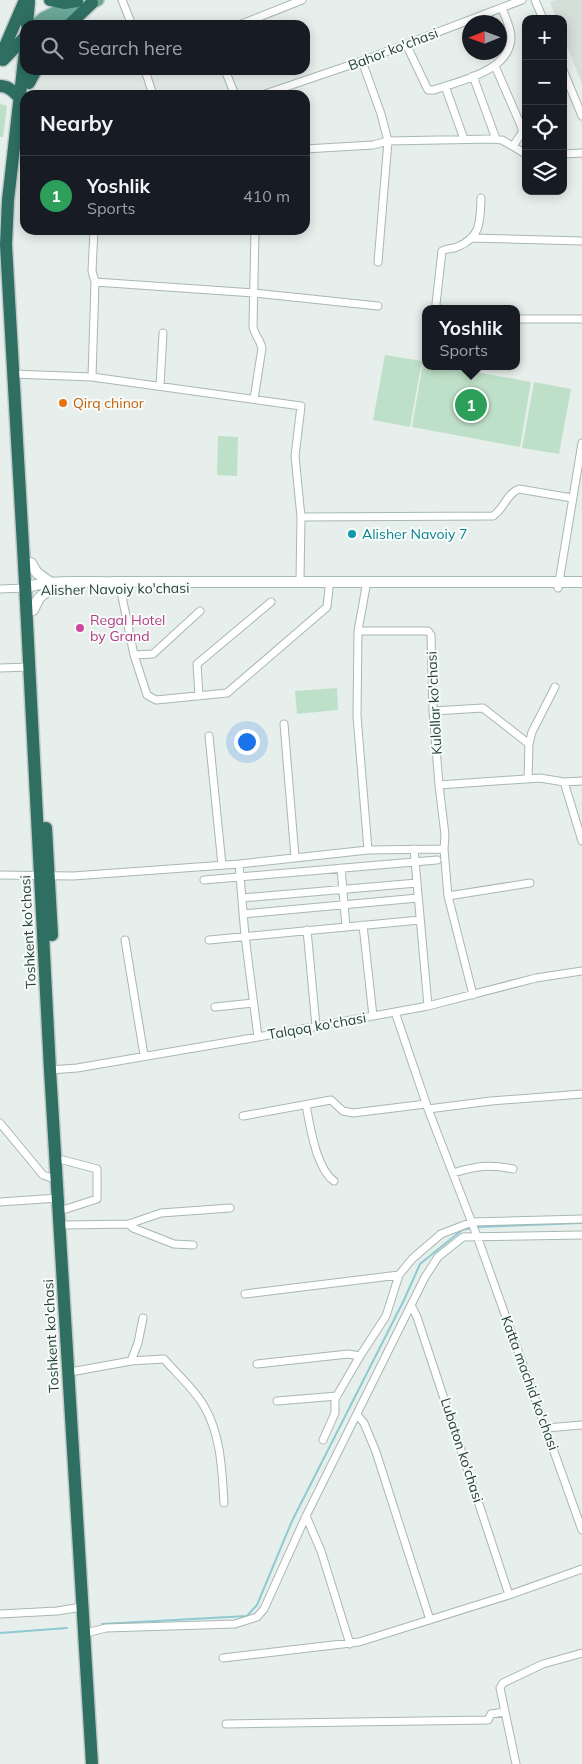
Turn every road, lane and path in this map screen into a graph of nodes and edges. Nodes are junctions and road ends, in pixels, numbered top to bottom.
1 (25, 0) edge
2 (29, 0) edge
3 (36, 0) edge
4 (50, 0) edge
5 (78, 0) edge
6 (122, 0) edge
7 (302, 0) edge
8 (522, 0) edge
9 (535, 0) edge
10 (95, 2) edge
11 (502, 8) junction
12 (541, 15) edge
13 (32, 20) edge
14 (34, 20) edge
15 (40, 20) edge
16 (60, 20) edge
17 (75, 20) edge
18 (130, 20) edge
19 (252, 20) edge
20 (20, 42) edge
21 (406, 44) junction
22 (0, 58) edge
23 (362, 61) junction
24 (0, 64) edge
25 (495, 66) junction
26 (33, 75) edge
27 (147, 75) edge
28 (227, 75) edge
29 (473, 76) junction
30 (567, 80) edge
31 (0, 86) edge
32 (27, 86) edge
33 (445, 86) junction
34 (151, 90) edge
35 (233, 90) edge
36 (278, 90) edge
37 (582, 116) edge
38 (20, 132) edge
39 (464, 139) junction
40 (496, 139) junction
41 (388, 141) junction
42 (514, 146) junction
43 (310, 149) edge
44 (522, 151) edge
45 (582, 153) edge
46 (567, 154) edge
47 (20, 168) edge
48 (481, 198) dead end
49 (94, 235) edge
50 (255, 235) edge
51 (472, 238) junction
52 (582, 241) edge
53 (378, 262) dead end
54 (95, 282) junction
55 (254, 293) junction
56 (436, 305) edge
57 (378, 306) dead end
58 (520, 319) edge
59 (582, 319) edge
60 (163, 333) dead end
61 (16, 374) junction
62 (92, 377) junction
63 (160, 386) junction
64 (254, 399) junction
65 (582, 443) edge
66 (572, 498) junction
67 (301, 517) junction
68 (31, 563) junction
69 (300, 581) junction
70 (582, 582) edge
71 (119, 585) junction
72 (366, 585) junction
73 (558, 585) junction
74 (51, 586) junction
75 (30, 588) junction
76 (328, 588) junction
77 (0, 589) edge
78 (582, 589) edge
79 (271, 602) dead end
80 (34, 610) junction
81 (200, 611) dead end
82 (358, 631) junction
83 (134, 655) junction
84 (29, 667) junction
85 (0, 668) edge
86 (555, 687) dead end
87 (199, 696) junction
88 (433, 711) junction
89 (284, 724) dead end
90 (209, 736) dead end
91 (529, 744) junction
92 (528, 778) junction
93 (582, 781) edge
94 (564, 782) junction
95 (439, 785) junction
96 (582, 841) edge
97 (414, 849) junction
98 (444, 849) junction
99 (368, 850) junction
100 (295, 857) junction
101 (437, 860) dead end
102 (415, 862) junction
103 (239, 864) junction
104 (222, 865) junction
105 (341, 868) junction
106 (0, 876) edge
107 (44, 876) junction
108 (240, 877) junction
109 (204, 880) dead end
110 (417, 883) junction
111 (530, 883) dead end
112 (343, 890) junction
113 (448, 896) junction
114 (242, 898) junction
115 (418, 898) junction
116 (344, 905) junction
117 (243, 914) junction
118 (420, 920) junction
119 (363, 926) junction
120 (346, 927) junction
121 (307, 930) junction
122 (245, 936) junction
123 (125, 940) dead end
124 (209, 940) dead end
125 (582, 971) edge
126 (473, 995) junction
127 (253, 1003) junction
128 (428, 1006) junction
129 (215, 1007) dead end
130 (395, 1012) junction
131 (373, 1016) junction
132 (316, 1026) junction
133 (258, 1037) junction
134 (144, 1055) junction
135 (54, 1070) junction
136 (582, 1094) edge
137 (306, 1104) junction
138 (427, 1106) junction
139 (243, 1116) dead end
140 (0, 1123) edge
141 (63, 1160) junction
142 (513, 1169) dead end
143 (453, 1173) junction
144 (57, 1180) junction
145 (334, 1181) dead end
146 (58, 1198) junction
147 (0, 1202) edge
148 (230, 1208) dead end
149 (66, 1209) junction
150 (582, 1219) edge
151 (472, 1222) junction
152 (129, 1224) junction
153 (67, 1225) junction
154 (582, 1235) edge
155 (478, 1236) junction
156 (193, 1245) dead end
157 (399, 1276) junction
158 (245, 1294) dead end
159 (412, 1307) junction
160 (143, 1318) dead end
161 (360, 1356) junction
162 (131, 1361) junction
163 (257, 1364) dead end
164 (76, 1371) junction
165 (337, 1396) junction
166 (277, 1400) dead end
167 (356, 1415) junction
168 (582, 1425) edge
169 (546, 1428) junction
170 (323, 1440) dead end
171 (224, 1503) dead end
172 (306, 1516) junction
173 (582, 1530) edge
174 (582, 1568) edge
175 (509, 1595) junction
176 (82, 1607) junction
177 (0, 1614) edge
178 (430, 1620) junction
179 (90, 1632) junction
180 (350, 1644) junction
181 (582, 1653) edge
182 (223, 1658) dead end
183 (505, 1712) junction
184 (226, 1724) dead end
185 (92, 1764) edge
186 (99, 1764) edge
187 (516, 1764) edge

1 - 22 highway
2 - 13 highway
3 - 14 highway
4 - 5 highway
5 - 15 main road
6 - 18 street
7 - 19 street
8 - 11 street, Bahor ko'chasi
9 - 12 street
10 - 16 main road
10 - 17 highway
11 - 21 street, Bahor ko'chasi
11 - 25 street
20 - 24 highway
21 - 23 street, Bahor ko'chasi
21 - 33 street
23 - 36 street, Bahor ko'chasi
23 - 41 street
25 - 29 street
25 - 42 street
26 - 32 highway
27 - 34 street
28 - 35 street
29 - 33 street
29 - 40 street
30 - 37 street
31 - 32 highway
33 - 39 street
38 - 61 highway, Toshkent ko'chasi
39 - 40 street
39 - 41 street
40 - 42 street
41 - 43 street
41 - 53 street
42 - 44 street
45 - 46 street
47 - 61 highway, Toshkent ko'chasi
48 - 51 street
49 - 54 street
50 - 55 street
51 - 52 street
51 - 56 street
54 - 55 street
54 - 62 street
55 - 57 street
55 - 64 street
58 - 59 street
60 - 63 street
61 - 62 street
61 - 68 highway, Toshkent ko'chasi
61 - 75 highway, Toshkent ko'chasi
62 - 63 street
63 - 64 street
64 - 67 street
65 - 66 street
66 - 67 street
66 - 73 street
67 - 69 street
68 - 74 main road
68 - 75 highway, Toshkent ko'chasi
69 - 71 main road, Alisher Navoiy ko'chasi
69 - 72 main road, Alisher Navoiy ko'chasi
70 - 73 main road, Alisher Navoiy ko'chasi
71 - 74 main road, Alisher Navoiy ko'chasi
71 - 76 main road, Alisher Navoiy ko'chasi
71 - 83 street
72 - 73 main road, Alisher Navoiy ko'chasi
72 - 76 main road, Alisher Navoiy ko'chasi
72 - 82 street
73 - 78 main road, Alisher Navoiy ko'chasi
74 - 75 main road, Alisher Navoiy ko'chasi
74 - 80 main road
75 - 77 street
75 - 80 highway, Toshkent ko'chasi
75 - 84 highway, Toshkent ko'chasi
76 - 87 street
79 - 87 street
80 - 107 highway, Toshkent ko'chasi
81 - 83 street
82 - 88 street, Kulollar ko'chasi
82 - 99 street
83 - 87 street
84 - 85 street
84 - 107 highway, Toshkent ko'chasi
86 - 91 street
88 - 91 street
88 - 95 street, Kulollar ko'chasi
89 - 100 street
90 - 104 street
91 - 92 street
92 - 94 street
92 - 95 street
93 - 94 street
94 - 96 street
95 - 98 street, Kulollar ko'chasi
97 - 98 street
97 - 99 street
97 - 102 street
98 - 113 street, Kulollar ko'chasi
99 - 100 street
100 - 103 street
101 - 102 street
102 - 105 street
102 - 110 street
103 - 104 street
103 - 108 street
104 - 107 street
105 - 108 street
105 - 112 street
106 - 107 street
107 - 135 highway, Toshkent ko'chasi
108 - 109 street
108 - 114 street
110 - 112 street
110 - 115 street
111 - 113 street
112 - 114 street
112 - 116 street
113 - 126 street, Kulollar ko'chasi
114 - 117 street
115 - 116 street
115 - 118 street
116 - 117 street
116 - 120 street
117 - 122 street
118 - 119 street
118 - 128 street
119 - 120 street
119 - 131 street
120 - 121 street
121 - 122 street
121 - 132 street
122 - 124 street
122 - 127 street
123 - 134 street
125 - 126 street, Talqoq ko'chasi
126 - 128 street, Talqoq ko'chasi
127 - 129 street
127 - 133 street
128 - 130 street, Talqoq ko'chasi
130 - 131 street, Talqoq ko'chasi
130 - 138 street, Katta machid ko'chasi
131 - 132 street, Talqoq ko'chasi
132 - 133 street, Talqoq ko'chasi
133 - 134 street, Talqoq ko'chasi
134 - 135 street, Talqoq ko'chasi
135 - 141 highway, Toshkent ko'chasi
135 - 144 highway, Toshkent ko'chasi
136 - 138 street
137 - 138 street
137 - 139 street
137 - 145 street
138 - 143 street, Katta machid ko'chasi
140 - 144 street
141 - 149 highway, Toshkent ko'chasi
141 - 149 street
142 - 143 street
143 - 151 street, Katta machid ko'chasi
144 - 146 highway, Toshkent ko'chasi
146 - 147 street
146 - 176 highway, Toshkent ko'chasi
148 - 152 street
149 - 153 highway, Toshkent ko'chasi
150 - 151 street
151 - 155 street, Katta machid ko'chasi
151 - 157 street
152 - 153 street
152 - 156 street
153 - 164 highway, Toshkent ko'chasi
154 - 155 street
155 - 159 street
155 - 169 street, Katta machid ko'chasi
157 - 158 street
157 - 161 street
159 - 167 street
159 - 175 street, Lubaton ko'chasi
160 - 162 street
161 - 163 street
161 - 165 street
162 - 164 street
162 - 171 street
164 - 179 highway, Toshkent ko'chasi
165 - 166 street
165 - 170 street
167 - 172 street
167 - 178 street
168 - 169 street
169 - 173 street, Katta machid ko'chasi
172 - 179 street
172 - 180 street
174 - 175 street
175 - 178 street
176 - 177 street
176 - 185 highway, Toshkent ko'chasi
178 - 180 street
179 - 186 highway, Toshkent ko'chasi
180 - 182 street
181 - 183 street
183 - 184 street
183 - 187 street

